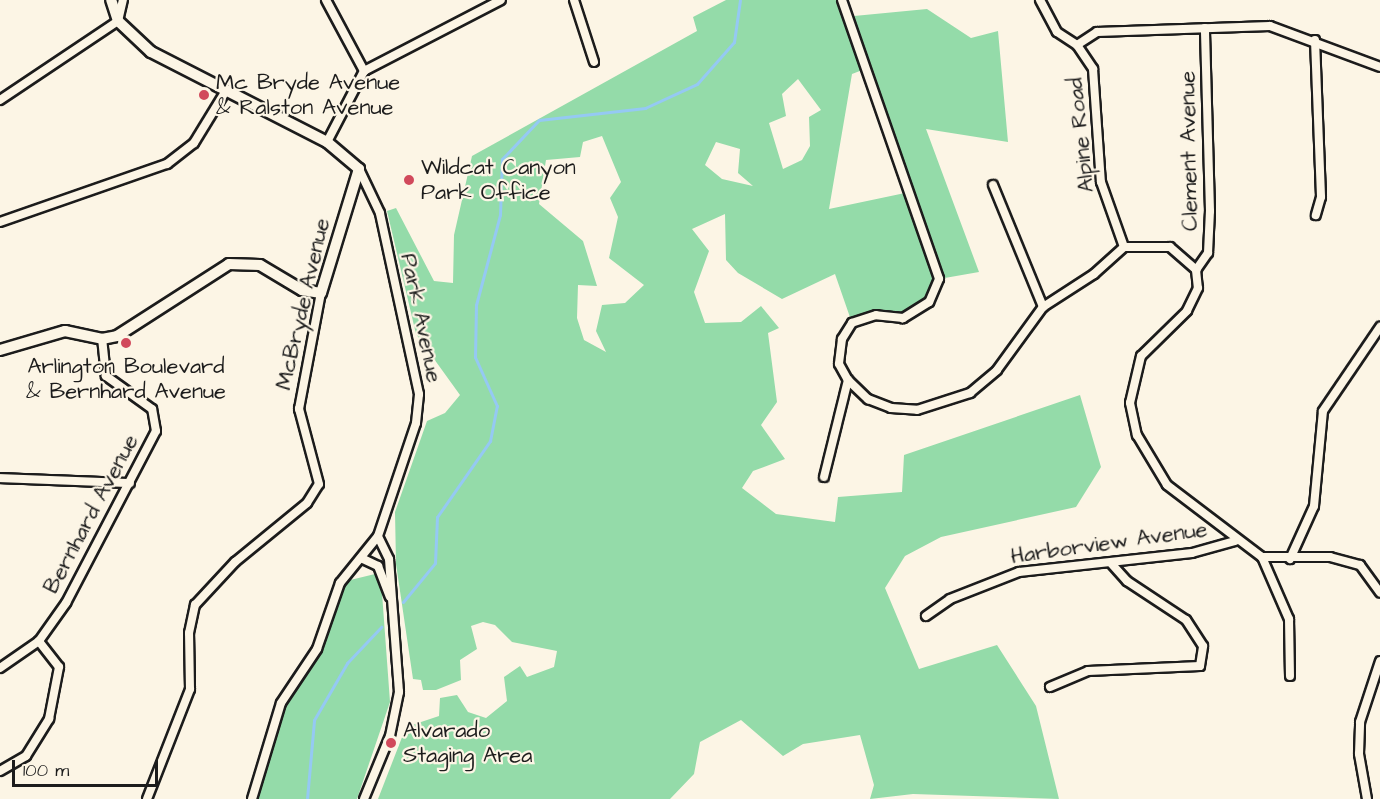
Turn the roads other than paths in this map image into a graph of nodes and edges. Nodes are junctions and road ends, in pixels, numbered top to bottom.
1 (111, 0) edge
2 (123, 0) edge
3 (326, 0) edge
4 (501, 0) edge
5 (574, 0) edge
6 (842, 0) edge
7 (1040, 0) edge
8 (118, 21) junction
9 (1205, 28) junction
10 (1315, 40) junction
11 (1077, 45) junction
12 (594, 62) dead end
13 (1380, 67) edge
14 (364, 71) junction
15 (227, 89) junction
16 (0, 100) edge
17 (327, 142) junction
18 (359, 169) junction
19 (993, 185) dead end
20 (1316, 215) dead end
21 (0, 222) edge
22 (1124, 247) junction
23 (1196, 270) junction
24 (321, 293) junction
25 (1043, 307) junction
26 (1380, 327) edge
27 (102, 339) junction
28 (0, 350) edge
29 (848, 380) junction
30 (824, 477) dead end
31 (0, 478) edge
32 (130, 483) junction
33 (378, 536) junction
34 (1235, 541) junction
35 (1262, 557) junction
36 (361, 558) junction
37 (1290, 559) junction
38 (1111, 563) junction
39 (389, 564) junction
40 (378, 566) junction
41 (1380, 592) edge
42 (390, 597) junction
43 (926, 616) dead end
44 (39, 641) junction
45 (1380, 661) edge
46 (0, 668) edge
47 (1290, 676) dead end
48 (1050, 687) dead end
49 (0, 771) edge
50 (147, 799) edge
51 (252, 799) edge
52 (364, 799) edge
53 (1367, 799) edge

1 - 8 main road
2 - 8 street
3 - 14 street
4 - 14 street
5 - 12 street
6 - 29 street
7 - 11 street, Alpine Road
8 - 15 main road
8 - 16 street
9 - 10 street
9 - 11 street
9 - 23 street, Clement Avenue
10 - 13 street
10 - 20 street
11 - 22 street, Alpine Road
14 - 17 street
15 - 17 main road
15 - 21 street
17 - 18 main road
18 - 24 main road, McBryde Avenue
18 - 33 street, Park Avenue
19 - 25 street
22 - 23 street
22 - 25 street
23 - 34 street, Clement Avenue
24 - 27 main road
24 - 50 street, McBryde Avenue
25 - 29 street
26 - 37 street
27 - 28 main road
27 - 32 street, Bernhard Avenue
29 - 30 street
31 - 32 street
32 - 44 street, Bernhard Avenue
33 - 36 street, Park Avenue
33 - 39 street
34 - 35 street, Clement Avenue
34 - 38 street, Harborview Avenue
35 - 37 street
35 - 47 street
36 - 40 street
36 - 51 street, Park Avenue
37 - 41 street
38 - 43 street, Harborview Avenue
38 - 48 street
39 - 40 street
39 - 42 street
40 - 42 street
42 - 52 street
44 - 46 street, Bernhard Avenue
44 - 49 street
45 - 53 street

